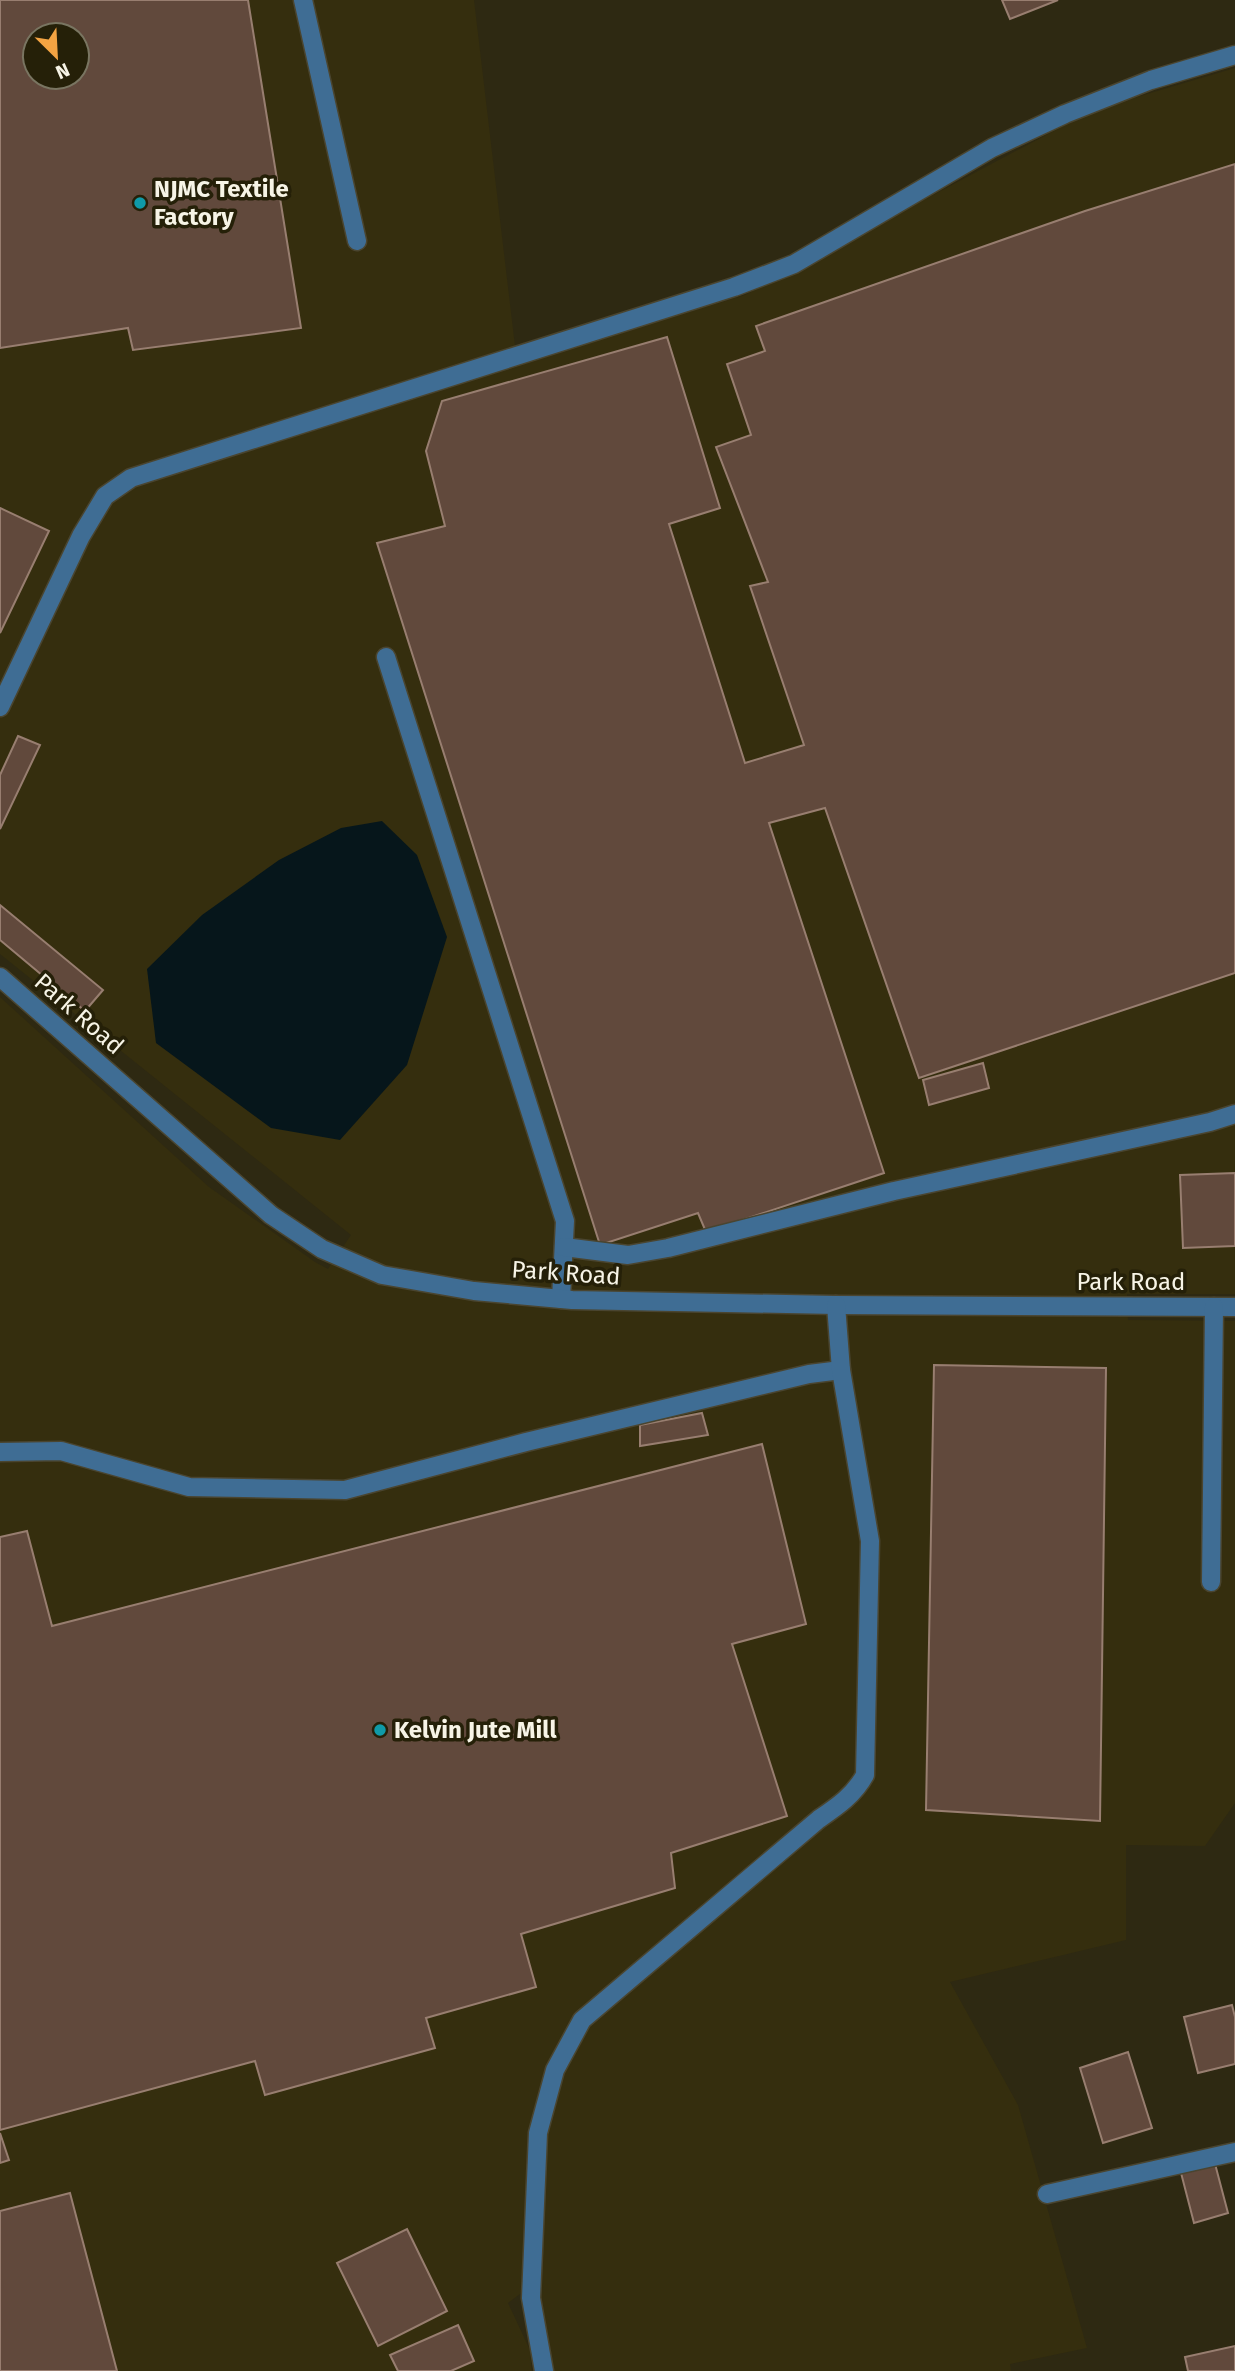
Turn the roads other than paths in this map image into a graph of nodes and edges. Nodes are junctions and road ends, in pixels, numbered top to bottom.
1 (303, 0) edge
2 (1235, 55) edge
3 (358, 241) dead end
4 (386, 657) dead end
5 (0, 707) edge
6 (0, 977) edge
7 (1235, 1114) edge
8 (564, 1247) junction
9 (561, 1299) junction
10 (836, 1305) junction
11 (1214, 1307) junction
12 (1235, 1307) edge
13 (841, 1370) junction
14 (0, 1452) edge
15 (1211, 1581) dead end
16 (1235, 2152) edge
17 (1047, 2194) dead end
18 (544, 2371) edge

1 - 3 street
2 - 5 street
4 - 8 street
6 - 9 street, Park Road
7 - 8 street
8 - 9 street
9 - 10 street, Park Road
10 - 11 street, Park Road
10 - 13 street
11 - 12 street, Park Road
11 - 15 street
13 - 14 street
13 - 18 street
16 - 17 street

